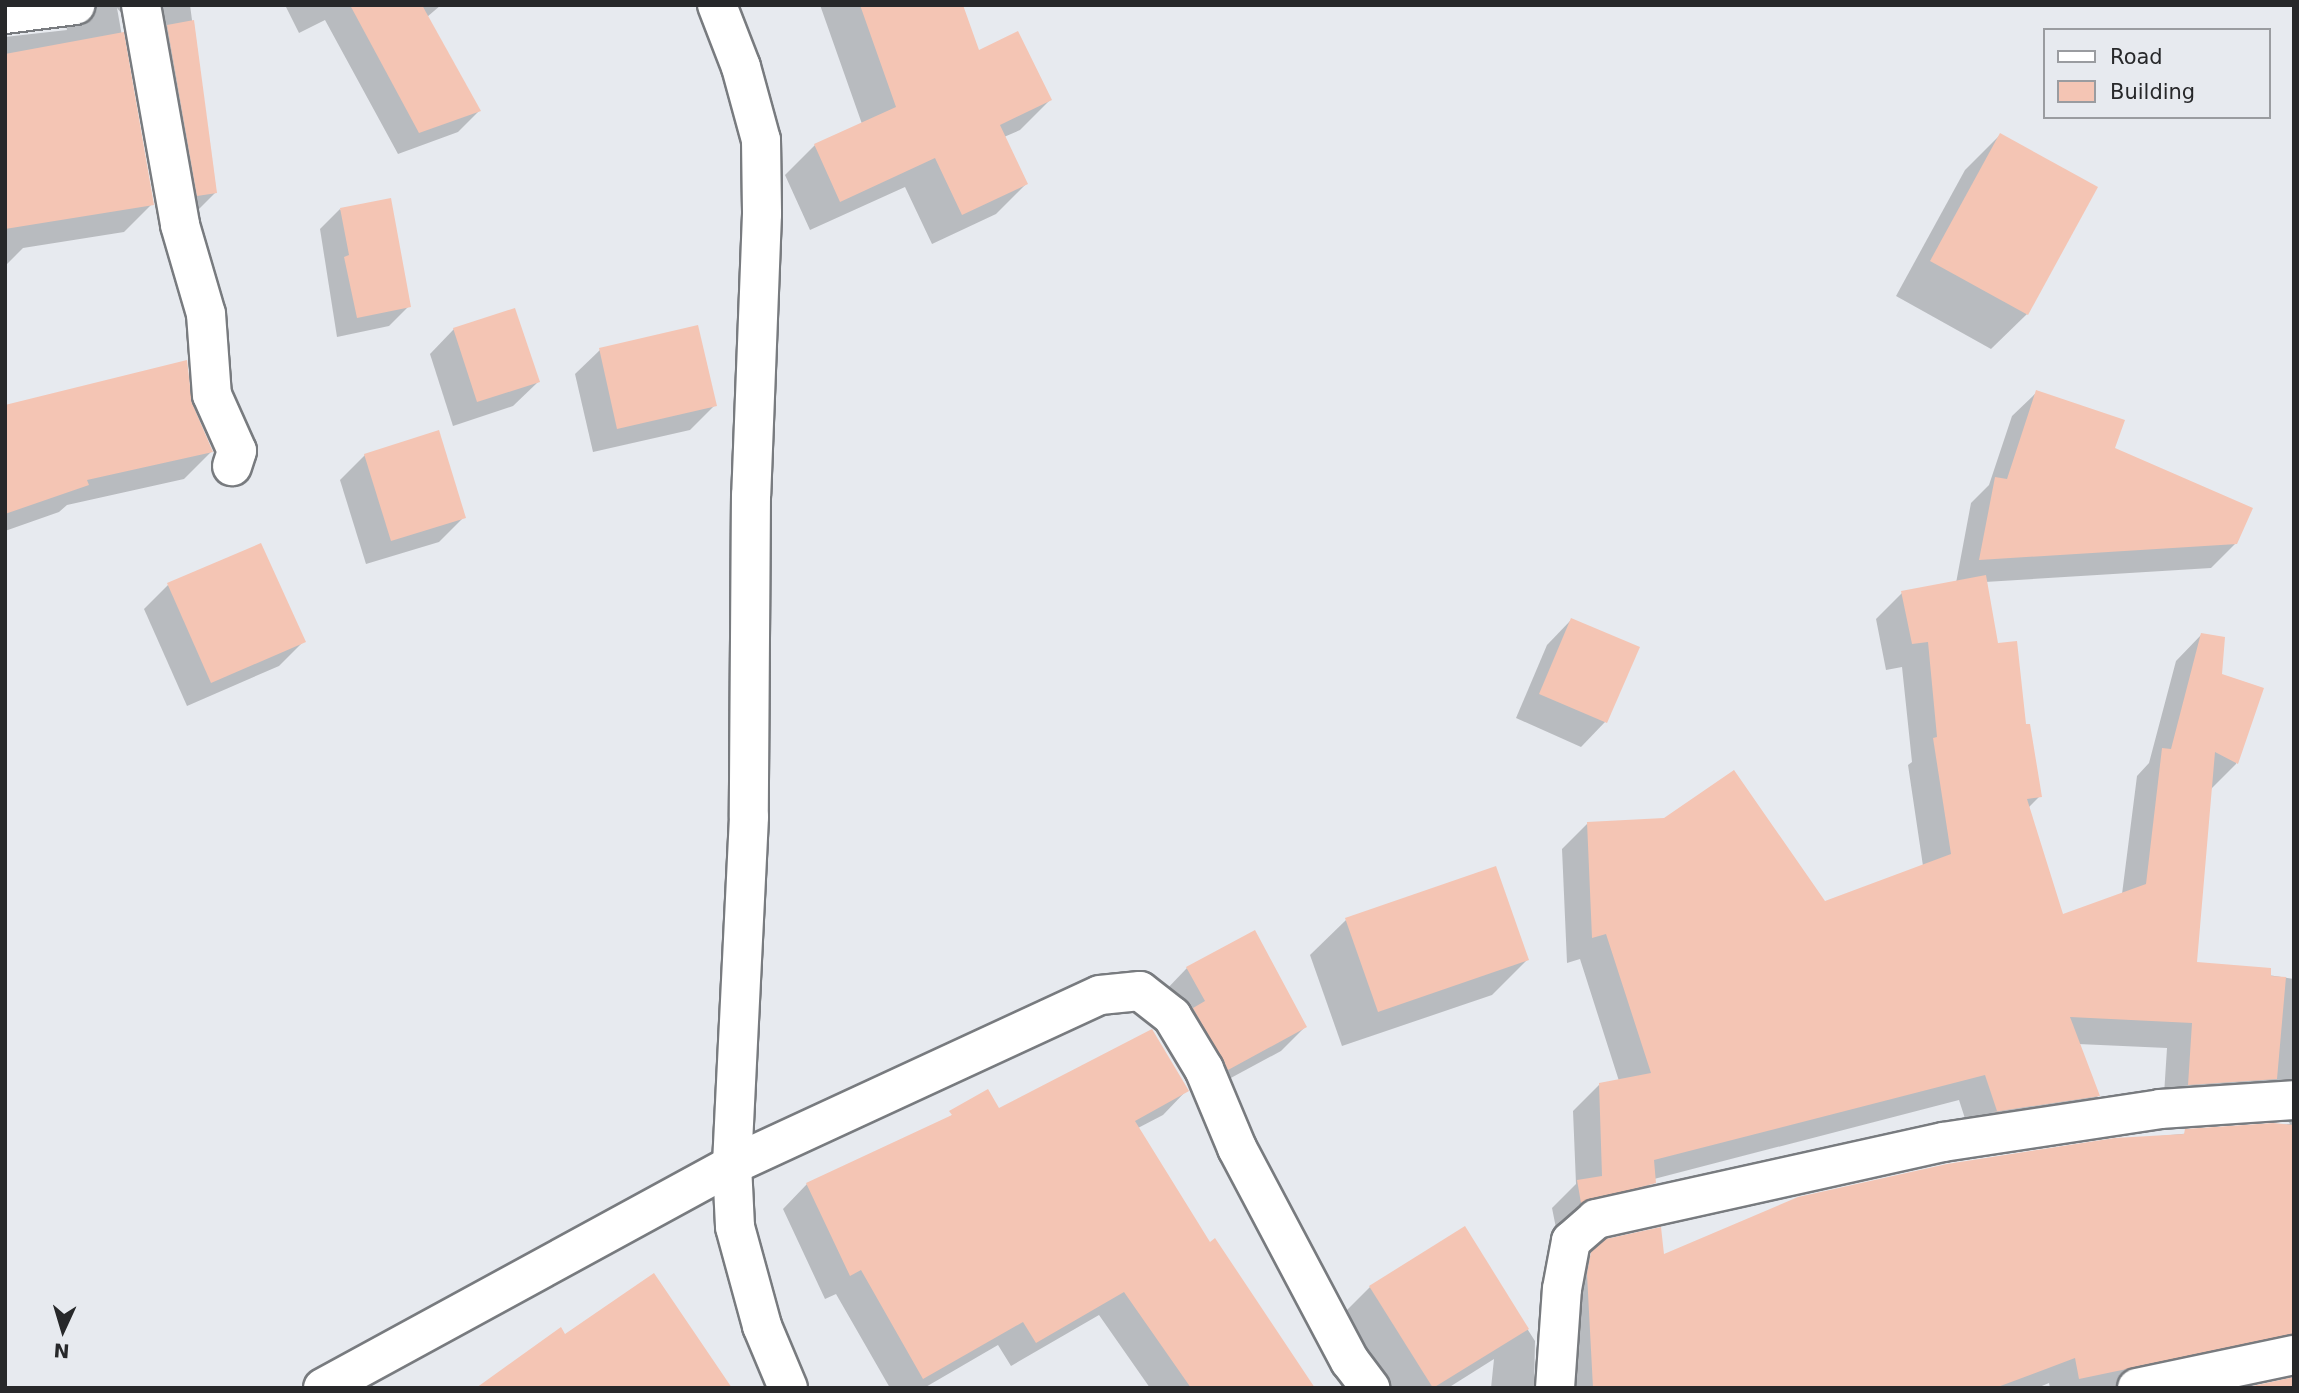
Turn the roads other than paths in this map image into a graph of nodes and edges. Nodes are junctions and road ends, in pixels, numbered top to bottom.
1 (75, 5) edge
2 (141, 5) edge
3 (717, 5) edge
4 (5, 15) edge
5 (232, 466) dead end
6 (2294, 1100) edge
7 (732, 1165) junction
8 (2294, 1355) edge
9 (323, 1388) edge
10 (788, 1388) edge
11 (1370, 1388) edge
12 (1555, 1388) edge
13 (2137, 1388) edge

1 - 4 street
2 - 5 street
3 - 7 street
6 - 12 street
7 - 9 street
7 - 10 street
7 - 11 street
8 - 13 street

